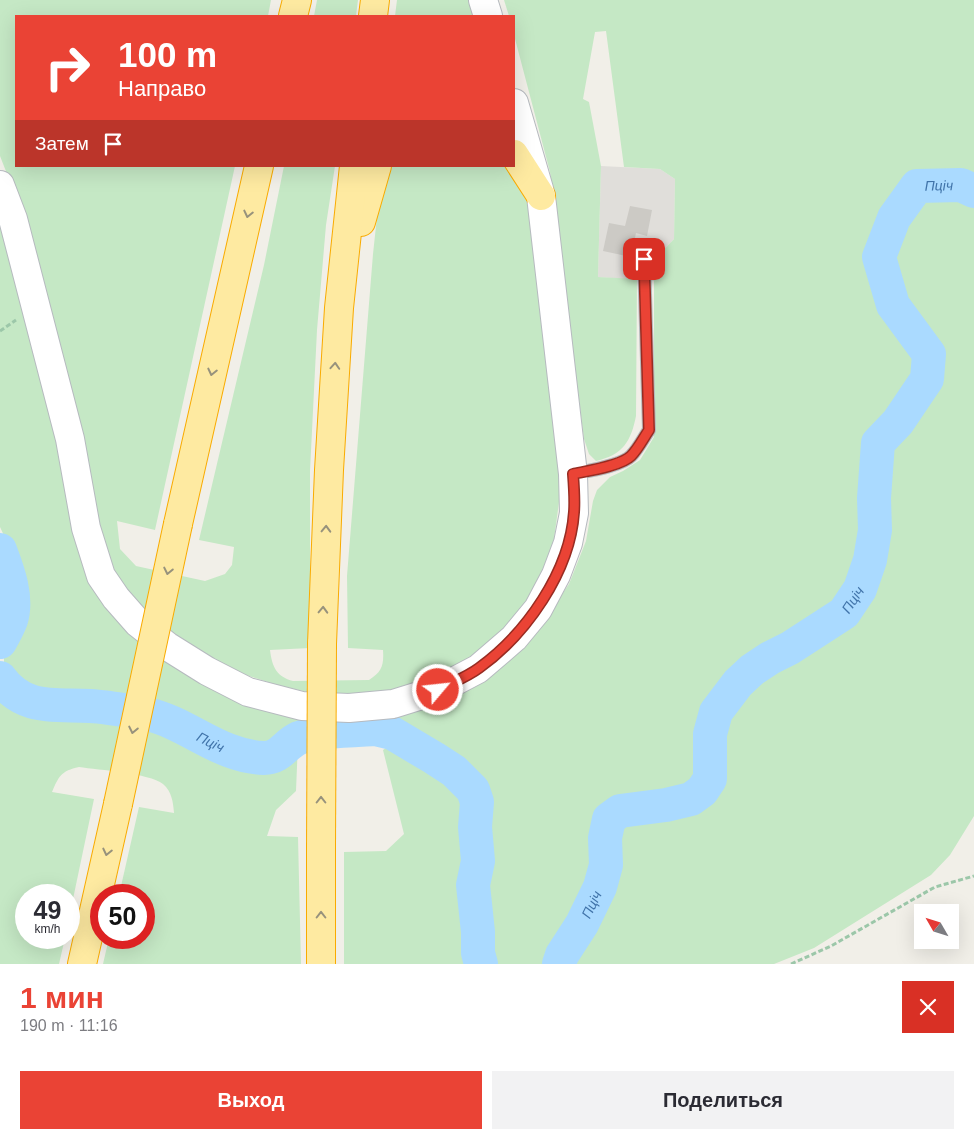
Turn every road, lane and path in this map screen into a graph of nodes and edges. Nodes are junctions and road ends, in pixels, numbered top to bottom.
1 (297, 0) edge
2 (375, 0) edge
3 (483, 0) edge
4 (293, 15) edge
5 (373, 15) edge
6 (488, 15) edge
7 (515, 107) edge
8 (515, 156) edge
9 (259, 167) edge
10 (354, 167) edge
11 (377, 167) edge
12 (0, 185) edge
13 (541, 196) junction
14 (644, 259) dead end
15 (339, 308) junction
16 (573, 474) junction
17 (974, 876) edge
18 (82, 964) edge
19 (321, 964) edge
20 (792, 964) edge

1 - 4 highway
2 - 5 highway
3 - 6 main road
7 - 13 main road
8 - 13 highway
9 -> 18 highway, bridge
10 - 15 highway
11 - 15 highway
12 - 16 main road
13 - 16 main road
14 - 16 lane
19 -> 15 highway, bridge
17 - 20 path

